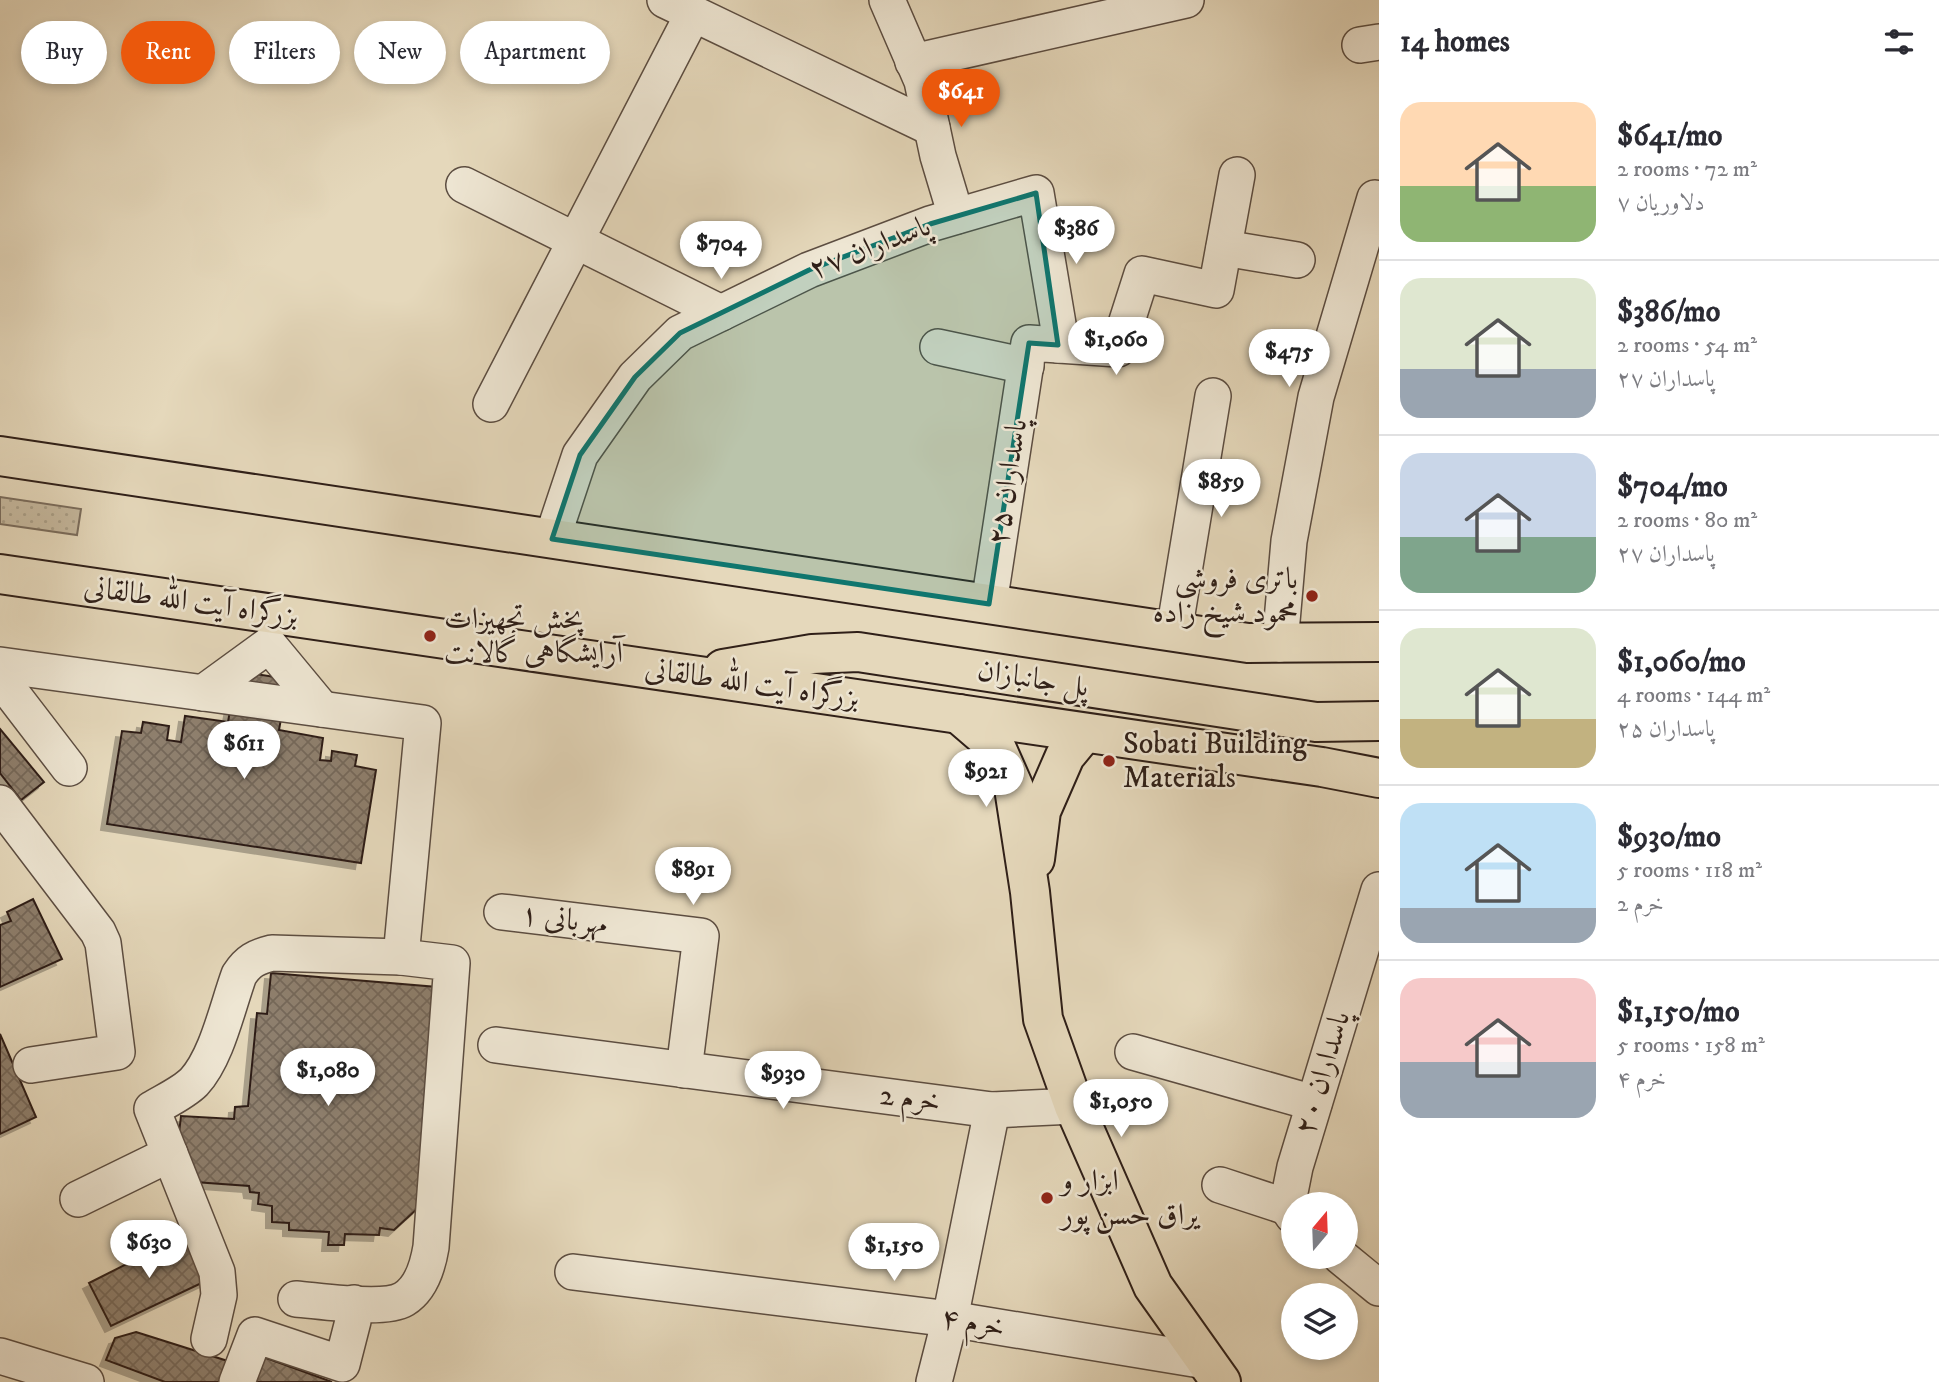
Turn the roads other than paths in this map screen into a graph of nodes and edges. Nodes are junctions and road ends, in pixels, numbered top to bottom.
1 (887, 0) edge
2 (1186, 0) edge
3 (679, 7) edge
4 (913, 62) junction
5 (932, 128) junction
6 (1237, 174) dead end
7 (464, 184) dead end
8 (1379, 199) edge
9 (956, 216) junction
10 (575, 240) junction
11 (1224, 248) junction
12 (1297, 260) dead end
13 (720, 313) junction
14 (1058, 345) junction
15 (938, 347) dead end
16 (1026, 366) junction
17 (1213, 396) dead end
18 (491, 404) dead end
19 (0, 456) edge
20 (552, 538) junction
21 (0, 574) edge
22 (989, 604) junction
23 (1174, 632) junction
24 (1379, 642) edge
25 (1264, 644) junction
26 (0, 665) edge
27 (1379, 673) edge
28 (687, 674) junction
29 (0, 678) edge
30 (203, 692) junction
31 (322, 709) junction
32 (959, 714) junction
33 (1379, 721) edge
34 (1084, 733) junction
35 (1379, 745) edge
36 (1322, 767) junction
37 (69, 768) dead end
38 (1379, 778) edge
39 (0, 803) edge
40 (1379, 890) edge
41 (1030, 892) junction
42 (502, 912) dead end
43 (401, 957) junction
44 (496, 1045) dead end
45 (1133, 1052) dead end
46 (31, 1065) dead end
47 (684, 1070) junction
48 (1314, 1103) junction
49 (1074, 1107) junction
50 (992, 1110) junction
51 (170, 1154) junction
52 (1220, 1185) dead end
53 (1292, 1192) edge
54 (78, 1199) dead end
55 (1281, 1208) edge
56 (1356, 1269) edge
57 (573, 1272) dead end
58 (1379, 1288) edge
59 (296, 1299) dead end
60 (354, 1303) junction
61 (950, 1319) junction
62 (209, 1339) dead end
63 (0, 1356) edge
64 (1150, 1367) edge
65 (1213, 1372) edge
66 (86, 1382) edge
67 (237, 1382) edge
68 (934, 1382) edge

1 - 4 street
2 - 4 street
3 - 5 street
3 - 10 street
4 - 5 street
5 - 9 street
6 - 11 street, پاسداران ۲۵
7 - 10 street
8 - 25 street
9 - 13 street, پاسداران ۲۷
9 - 14 street, پاسداران ۲۷
10 - 13 street
10 - 18 street
11 - 12 street
11 - 14 street, پاسداران ۲۵
13 - 20 street, پاسداران ۲۷
14 - 16 street, پاسداران ۲۵
15 - 16 street
16 - 22 street, پاسداران ۲۵
17 - 23 street
19 - 20 main road
20 - 22 main road
21 - 28 main road, بزرگراه آیت الله طالقانی
22 - 23 main road
23 - 25 main road
24 - 25 main road
25 - 27 main road
26 - 30 street
28 - 32 main road, بزرگراه آیت الله طالقانی
28 - 33 main road, پل جانبازان
29 - 37 street
30 - 31 street
30 - 31 street
31 - 43 street
32 - 34 main road, بزرگراه آیت الله طالقانی
32 - 41 main road
34 - 36 main road, بزرگراه آیت الله طالقانی
34 - 41 main road
35 - 36 main road
36 - 38 main road, بزرگراه آیت الله طالقانی
39 - 46 street
40 - 48 street, پاسداران ۲۰
41 - 49 main road
42 - 47 street, مهربانی ۱
43 - 51 street
43 - 60 street
44 - 47 street, خرم 2
45 - 48 street
47 - 50 street, خرم 2
48 - 53 street, پاسداران ۲۰
49 - 50 street, خرم 2
49 - 65 main road
50 - 61 street
51 - 54 street
51 - 62 street
52 - 55 street
56 - 58 street
57 - 61 street, خرم ۴
59 - 60 street
60 - 67 street
61 - 64 street, خرم ۴
61 - 68 street
63 - 66 street
64 - 65 street, خرم ۴

